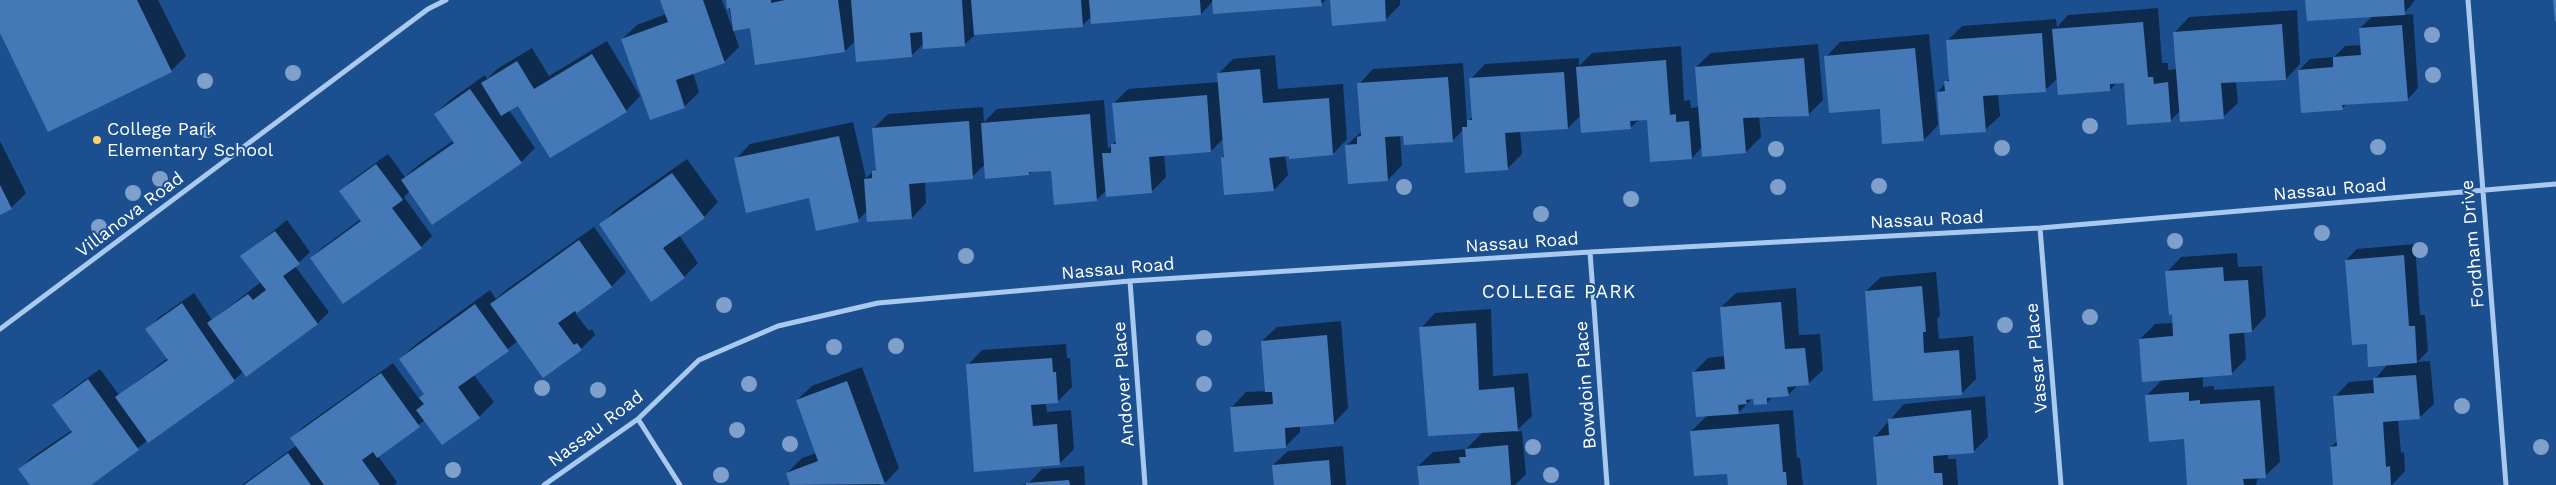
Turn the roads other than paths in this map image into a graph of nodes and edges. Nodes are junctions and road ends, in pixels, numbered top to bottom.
1 (446, 0) edge
2 (2468, 0) edge
3 (2556, 184) edge
4 (2482, 190) junction
5 (2040, 228) junction
6 (1590, 252) junction
7 (1130, 281) junction
8 (0, 329) edge
9 (638, 419) junction
10 (544, 485) edge
11 (680, 485) edge
12 (1145, 485) edge
13 (1606, 485) edge
14 (2061, 485) edge
15 (2506, 485) edge

1 - 8 street, Villanova Road
2 - 4 street, Fordham Drive
3 - 4 street, Nassau Road
4 - 5 street, Nassau Road
4 - 15 street, Fordham Drive
5 - 6 street, Nassau Road
5 - 14 street, Vassar Place
6 - 7 street, Nassau Road
6 - 13 street, Bowdoin Place
7 - 9 street, Nassau Road
7 - 12 street, Andover Place
9 - 10 street, Nassau Road
9 - 11 street

